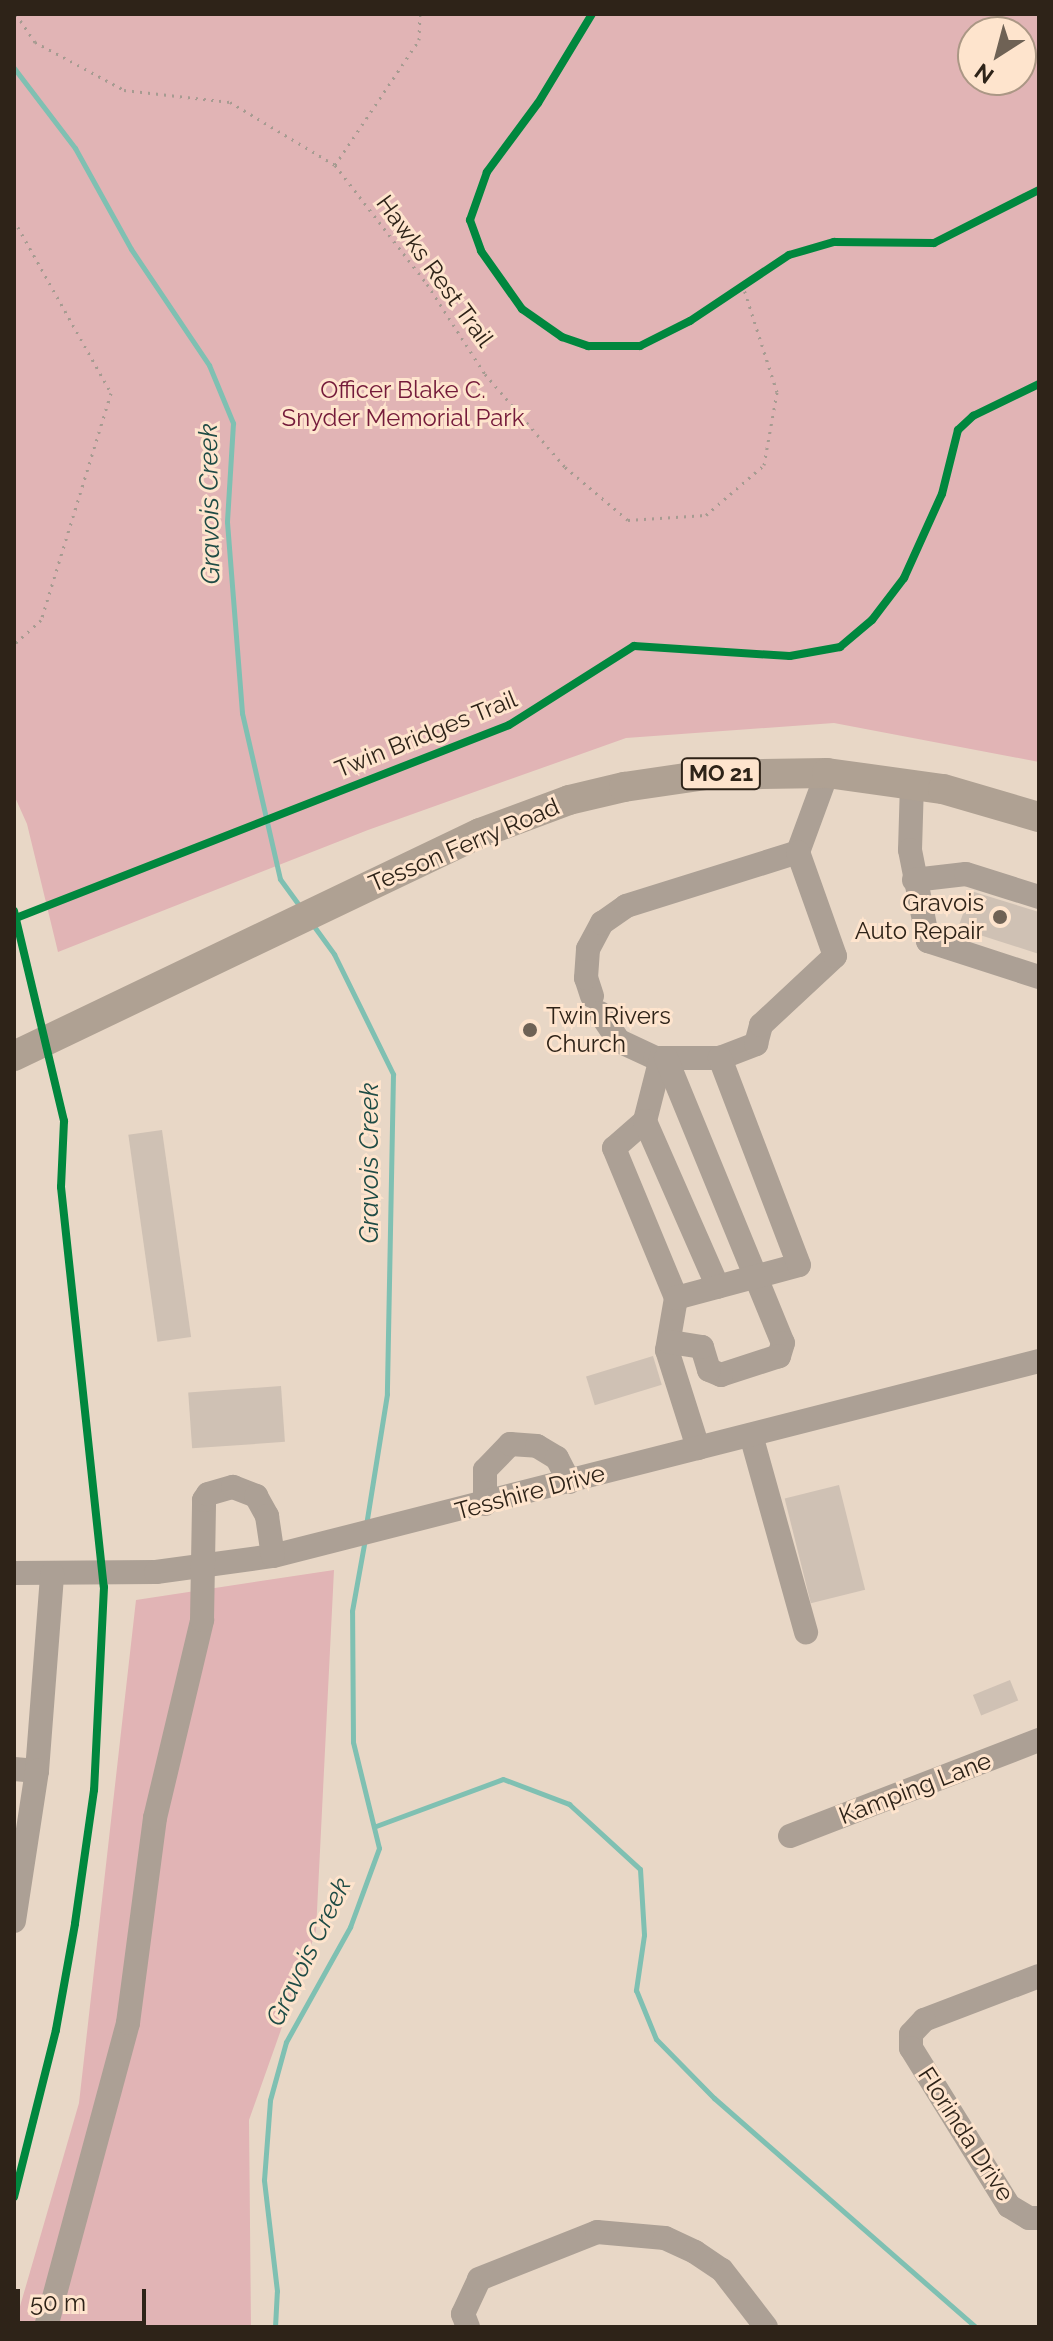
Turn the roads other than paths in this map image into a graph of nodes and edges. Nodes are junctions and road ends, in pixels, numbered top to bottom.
1 (827, 773) junction
2 (912, 783) junction
3 (1039, 817) edge
4 (798, 852) junction
5 (914, 880) junction
6 (1039, 897) edge
7 (1039, 977) edge
8 (14, 1056) edge
9 (661, 1058) junction
10 (720, 1058) junction
11 (645, 1121) junction
12 (758, 1276) junction
13 (718, 1287) junction
14 (676, 1298) junction
15 (669, 1342) junction
16 (1039, 1361) edge
17 (751, 1435) junction
18 (698, 1448) junction
19 (569, 1482) junction
20 (485, 1504) junction
21 (273, 1556) junction
22 (203, 1567) junction
23 (14, 1573) edge
24 (52, 1574) junction
25 (806, 1632) dead end
26 (1039, 1740) edge
27 (25, 1770) edge
28 (790, 1836) dead end
29 (14, 1921) edge
30 (1039, 1976) edge
31 (1039, 2218) edge
32 (466, 2321) edge
33 (46, 2327) edge
34 (766, 2327) edge

1 - 2 main road, Tesson Ferry Road / MO 21
1 - 4 street
1 - 8 main road, Tesson Ferry Road / MO 21
2 - 3 main road, Tesson Ferry Road / MO 21
2 - 5 street
4 - 9 street
4 - 10 street
5 - 6 street
5 - 7 street
9 - 10 street
9 - 11 street
9 - 12 street
10 - 12 street
11 - 13 street
11 - 14 street
12 - 13 street
12 - 15 street
13 - 14 street
14 - 15 street
15 - 18 street
16 - 17 street, Tesshire Drive
17 - 18 street, Tesshire Drive
17 - 25 street
18 - 19 street, Tesshire Drive
19 - 20 street, Tesshire Drive
19 - 20 street
20 - 21 street, Tesshire Drive
21 - 22 street, Tesshire Drive
21 - 22 street
22 - 24 street, Tesshire Drive
22 - 33 street
23 - 24 street, Tesshire Drive
24 - 27 street
26 - 28 street, Kamping Lane
27 - 29 street
30 - 31 street, Florinda Drive
32 - 34 street

